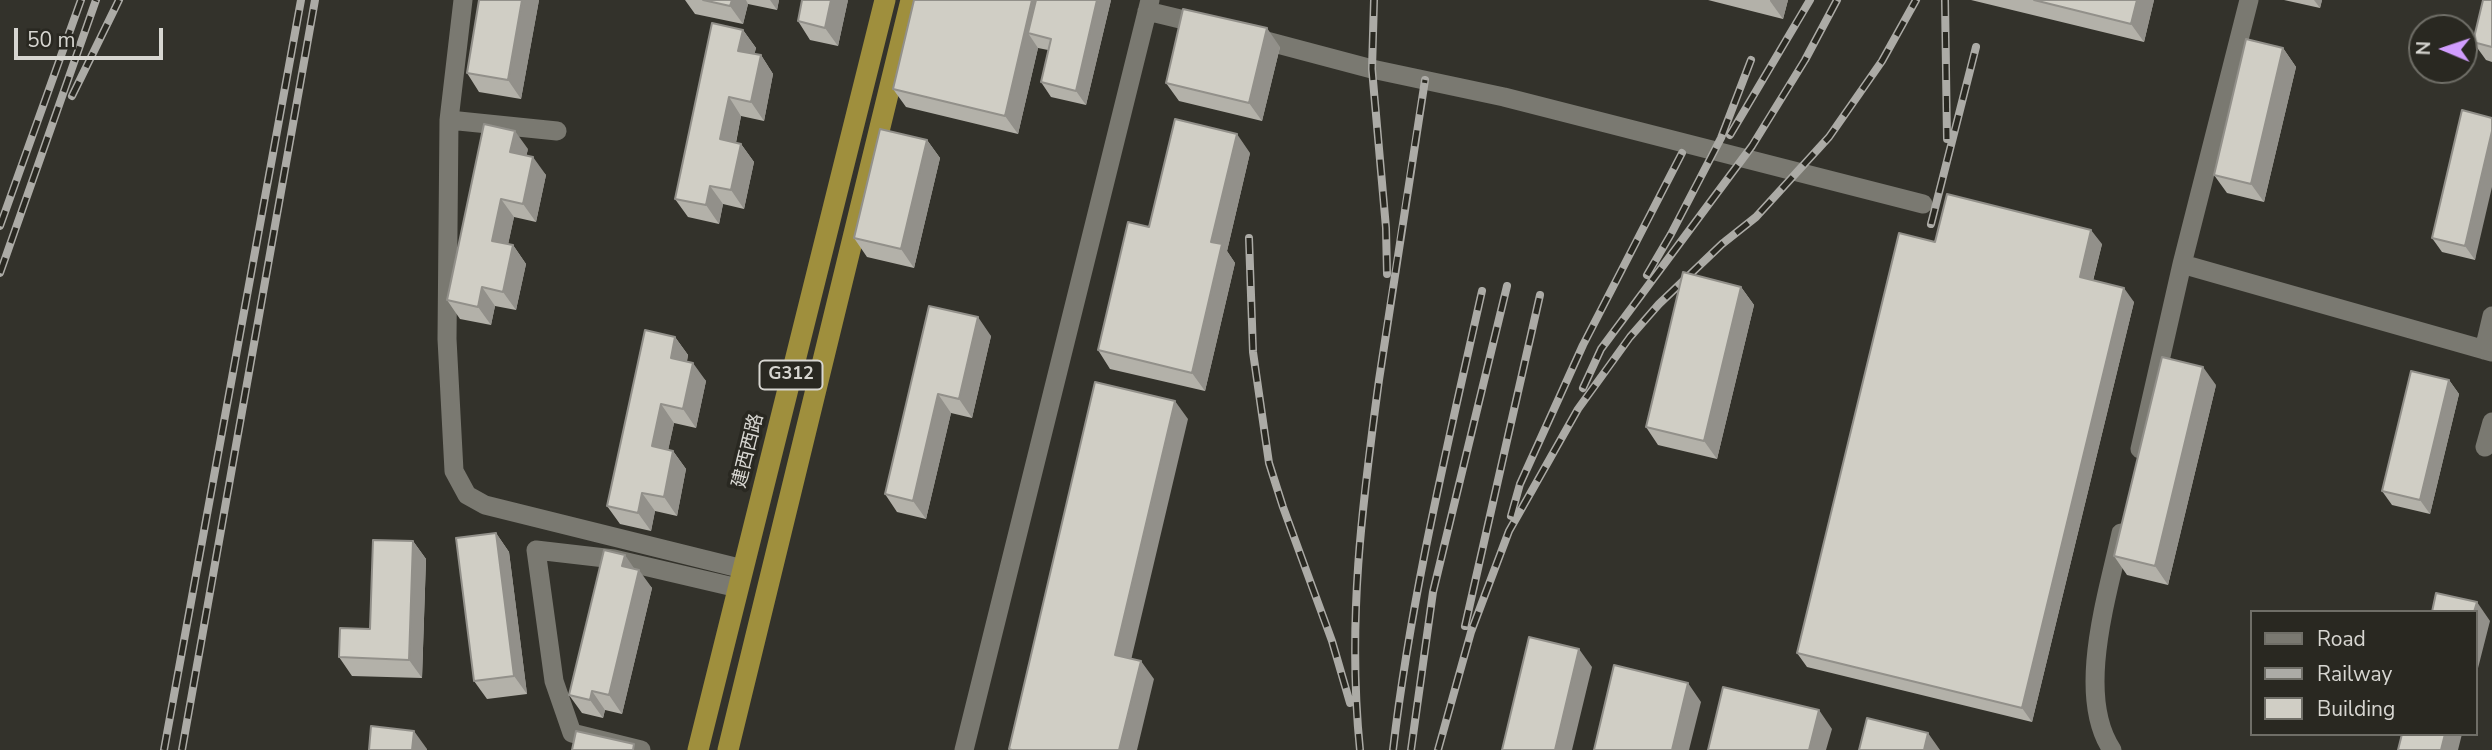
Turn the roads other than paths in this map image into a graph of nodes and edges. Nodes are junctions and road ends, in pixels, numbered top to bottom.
1 (463, 0) edge
2 (885, 0) edge
3 (911, 0) edge
4 (2249, 0) edge
5 (1149, 5) edge
6 (449, 120) junction
7 (557, 131) dead end
8 (1923, 204) dead end
9 (2182, 264) junction
10 (2492, 316) edge
11 (2488, 351) edge
12 (2492, 422) edge
13 (2486, 447) dead end
14 (2137, 461) edge
15 (2126, 514) edge
16 (741, 578) junction
17 (641, 750) edge
18 (698, 750) edge
19 (728, 750) edge
20 (964, 750) edge
21 (2112, 750) edge

1 - 6 street
2 - 16 highway, 建西西路 / G312
3 - 19 highway, G312
4 - 9 street
5 - 8 street
5 - 20 street
6 - 7 street
6 - 16 street
9 - 11 street
9 - 14 street
10 - 11 street
12 - 13 street
15 - 21 street
16 - 17 street
16 - 18 highway, 建西西路 / G312

